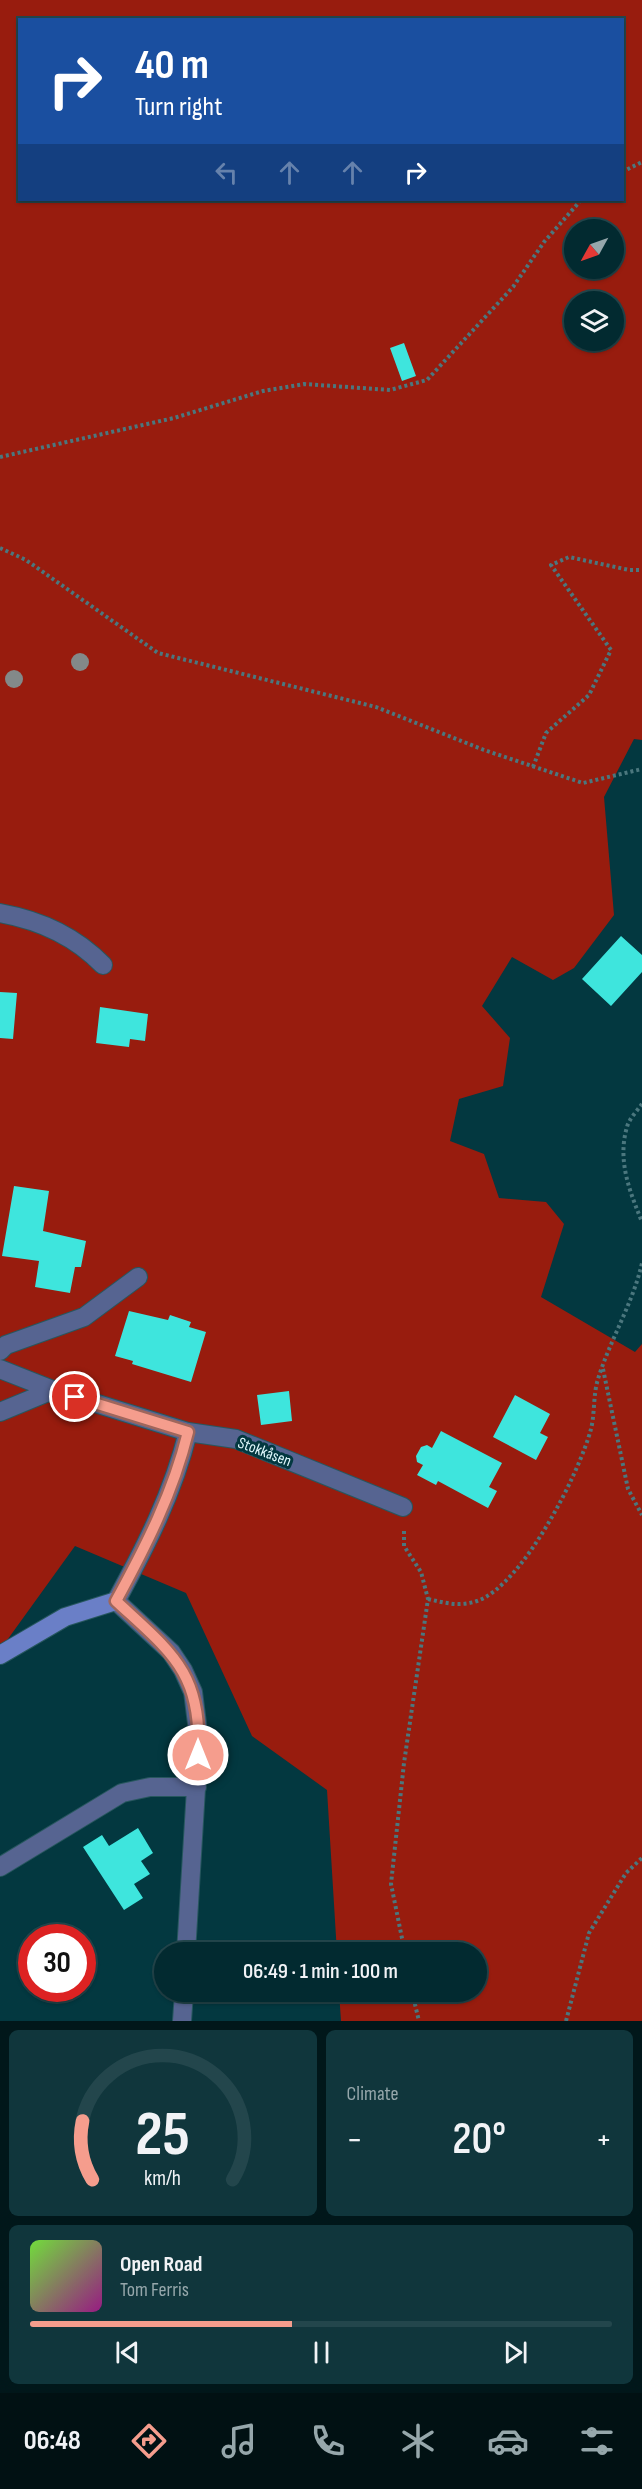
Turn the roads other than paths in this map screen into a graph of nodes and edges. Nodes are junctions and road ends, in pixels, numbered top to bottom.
1 (0, 913) edge
2 (103, 965) dead end
3 (138, 1277) dead end
4 (0, 1351) edge
5 (0, 1369) edge
6 (53, 1390) junction
7 (0, 1412) edge
8 (188, 1432) junction
9 (403, 1507) road end
10 (116, 1601) junction
11 (0, 1655) edge
12 (197, 1787) junction
13 (0, 1867) edge
14 (187, 1942) edge
15 (183, 2002) edge
16 (182, 2021) edge

1 - 2 street
3 - 4 street
5 - 6 street, Stokkåsen
6 - 7 street
6 - 8 street, Stokkåsen
8 - 9 street, Stokkåsen
8 - 10 street
10 - 11 street
10 - 12 street
12 - 13 street
12 - 14 street
15 - 16 street

